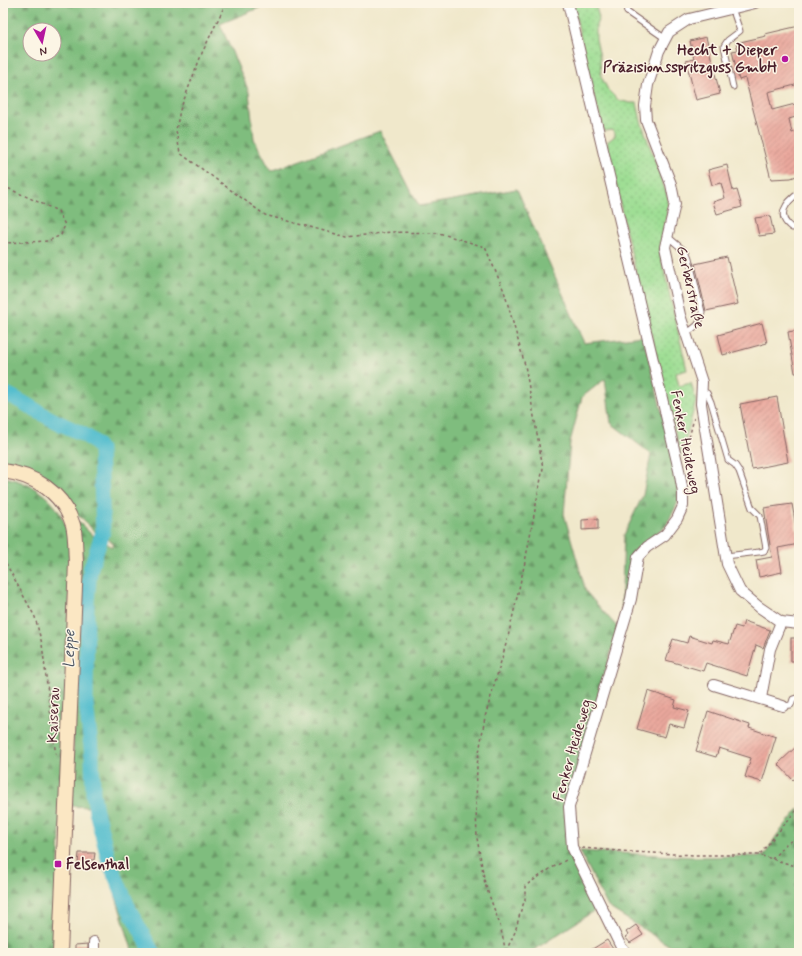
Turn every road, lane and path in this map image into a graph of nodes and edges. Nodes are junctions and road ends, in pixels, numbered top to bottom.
1 (226, 3) edge
2 (568, 3) edge
3 (625, 3) edge
4 (754, 3) edge
5 (732, 8) junction
6 (666, 39) junction
7 (733, 87) dead end
8 (3, 186) edge
9 (799, 192) edge
10 (799, 227) edge
11 (667, 236) junction
12 (3, 243) edge
13 (686, 333) junction
14 (701, 393) junction
15 (694, 418) dead end
16 (679, 470) junction
17 (3, 471) edge
18 (726, 556) junction
19 (3, 558) edge
20 (781, 622) junction
21 (799, 624) edge
22 (714, 685) dead end
23 (799, 697) edge
24 (761, 698) junction
25 (783, 706) joint
26 (56, 760) dead end
27 (799, 807) edge
28 (799, 836) edge
29 (574, 849) junction
30 (759, 855) junction
31 (772, 859) junction
32 (799, 867) edge
33 (94, 942) dead end
34 (506, 952) edge
35 (60, 953) edge
36 (94, 953) edge
37 (626, 953) edge

1 - 34 path
2 - 16 street, Fenker Heideweg
3 - 6 lane
4 - 5 street, Gerberstraße
5 - 6 street, Gerberstraße
5 - 7 lane
6 - 11 street, Gerberstraße
8 - 12 path
9 - 10 lane
11 - 13 street, Gerberstraße
11 - 13 lane
13 - 14 street, Gerberstraße
14 - 18 street, Gerberstraße
14 - 18 lane
15 - 16 path
16 - 29 street, Fenker Heideweg
17 - 35 main road, Kaiserau
18 - 20 street, Gerberstraße
19 - 26 path
20 - 21 street, Gerberstraße
20 - 24 street
22 - 24 street
23 - 25 lane
24 - 25 street
27 - 30 path
28 - 31 path
29 - 30 path
29 - 34 path
29 - 37 street, Fenker Heideweg
30 - 31 path
31 - 32 path
33 - 36 street

